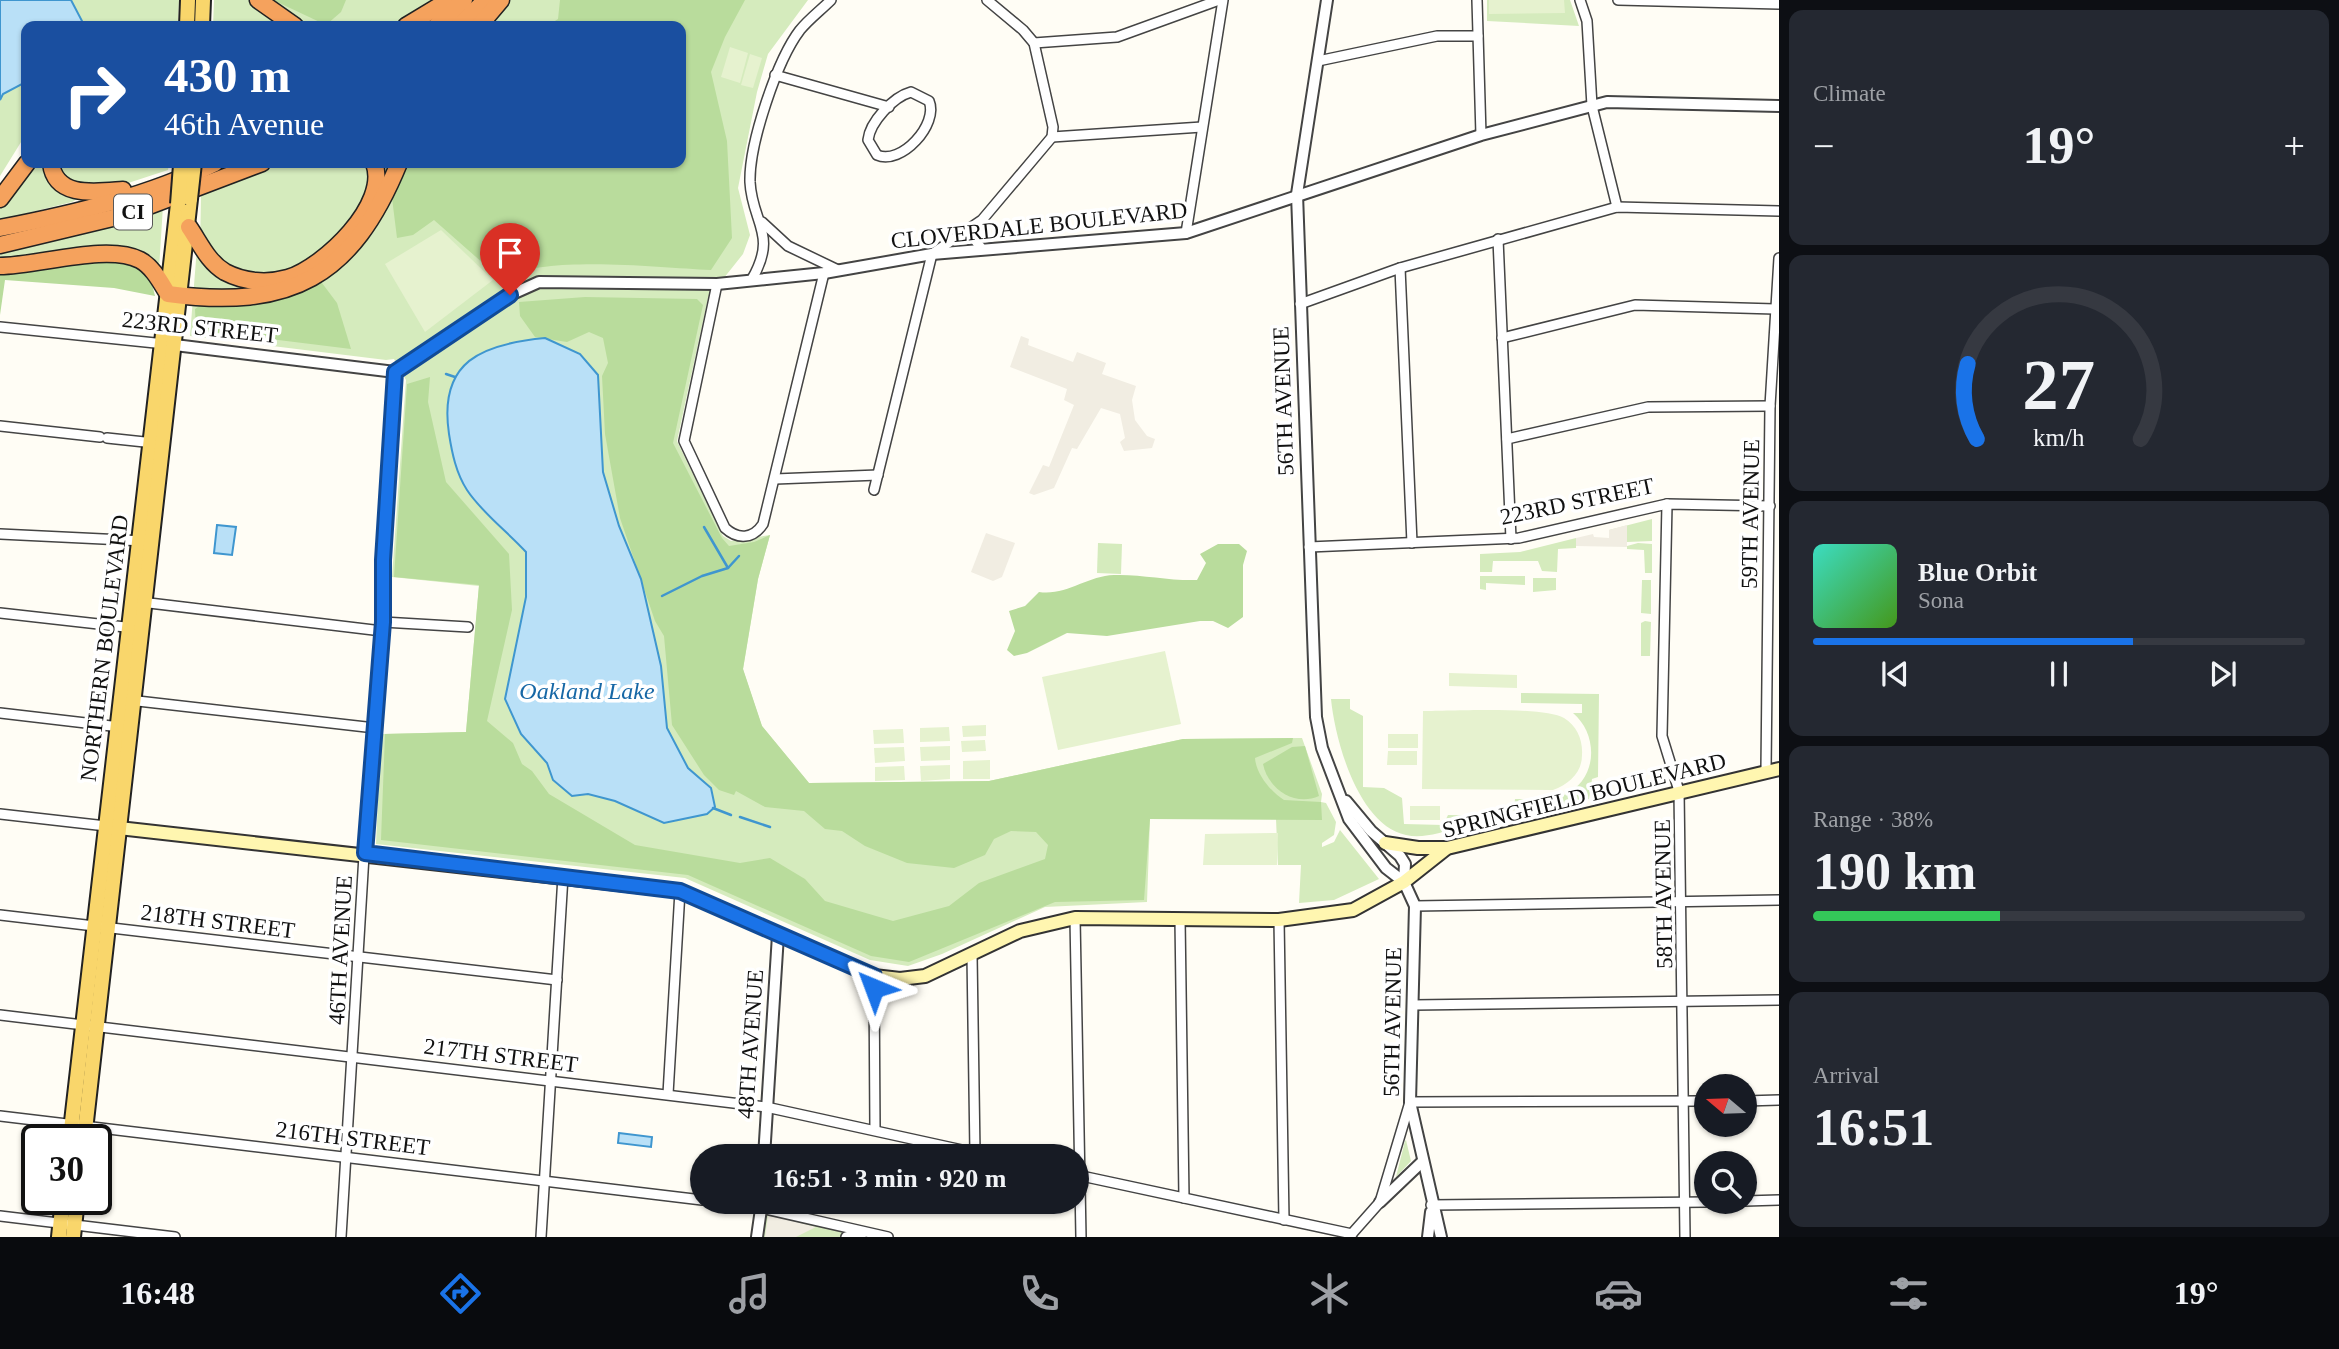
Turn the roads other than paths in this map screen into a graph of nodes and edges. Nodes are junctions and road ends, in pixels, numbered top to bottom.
1 (188, 0) edge
2 (203, 0) edge
3 (258, 0) edge
4 (449, 0) edge
5 (464, 0) edge
6 (486, 0) edge
7 (501, 0) edge
8 (831, 0) edge
9 (987, 0) edge
10 (1221, 0) edge
11 (1327, 0) edge
12 (1477, 0) edge
13 (1580, 0) edge
14 (1618, 0) edge
15 (1779, 4) edge
16 (187, 21) edge
17 (202, 21) edge
18 (288, 21) edge
19 (414, 21) edge
20 (441, 21) edge
21 (463, 21) edge
22 (483, 21) edge
23 (1478, 36) junction
24 (1034, 43) junction
25 (1318, 61) junction
26 (775, 75) junction
27 (1592, 106) junction
28 (1779, 106) edge
29 (889, 107) junction
30 (1202, 127) junction
31 (1481, 135) junction
32 (1052, 137) junction
33 (23, 168) edge
34 (53, 168) edge
35 (185, 168) edge
36 (203, 168) edge
37 (249, 168) edge
38 (375, 168) edge
39 (397, 168) edge
40 (161, 186) junction
41 (1297, 194) junction
42 (0, 199) edge
43 (184, 201) junction
44 (1617, 207) junction
45 (1779, 211) edge
46 (762, 222) junction
47 (189, 227) junction
48 (0, 228) edge
49 (972, 228) junction
50 (1186, 233) junction
51 (1498, 239) junction
52 (0, 246) edge
53 (982, 248) junction
54 (932, 254) junction
55 (1779, 258) edge
56 (0, 266) edge
57 (1400, 268) junction
58 (838, 270) junction
59 (824, 273) junction
60 (752, 279) junction
61 (717, 284) junction
62 (174, 295) junction
63 (1300, 304) junction
64 (1775, 309) junction
65 (0, 327) edge
66 (1503, 338) junction
67 (168, 344) junction
68 (395, 372) junction
69 (1770, 406) junction
70 (0, 426) edge
71 (1507, 439) junction
72 (157, 443) junction
73 (1774, 455) edge
74 (878, 475) junction
75 (775, 479) junction
76 (874, 490) dead end
77 (1667, 503) junction
78 (1770, 506) junction
79 (0, 534) edge
80 (1511, 539) junction
81 (146, 541) junction
82 (1412, 543) junction
83 (1309, 547) junction
84 (139, 602) junction
85 (0, 613) edge
86 (382, 626) junction
87 (468, 627) dead end
88 (136, 628) junction
89 (127, 700) junction
90 (0, 713) edge
91 (124, 727) junction
92 (375, 728) junction
93 (1772, 770) edge
94 (1679, 791) junction
95 (1343, 798) junction
96 (0, 814) edge
97 (113, 827) junction
98 (1385, 843) junction
99 (1447, 848) junction
100 (365, 853) junction
101 (563, 876) junction
102 (1404, 882) junction
103 (680, 891) junction
104 (1779, 900) edge
105 (1683, 902) junction
106 (1415, 906) junction
107 (0, 915) edge
108 (1075, 918) junction
109 (1180, 919) junction
110 (1279, 920) junction
111 (101, 927) junction
112 (778, 934) junction
113 (972, 955) junction
114 (359, 957) junction
115 (874, 976) junction
116 (557, 980) junction
117 (1779, 1000) edge
118 (1684, 1002) junction
119 (1414, 1005) junction
120 (0, 1015) edge
121 (90, 1026) junction
122 (353, 1057) junction
123 (551, 1080) junction
124 (668, 1094) junction
125 (1779, 1100) edge
126 (1757, 1101) edge
127 (1410, 1102) junction
128 (1685, 1102) junction
129 (1694, 1102) edge
130 (766, 1107) junction
131 (0, 1116) edge
132 (46, 1124) edge
133 (81, 1124) edge
134 (874, 1130) junction
135 (112, 1133) edge
136 (765, 1144) edge
137 (935, 1144) edge
138 (975, 1144) edge
139 (1078, 1144) edge
140 (346, 1157) junction
141 (1423, 1161) junction
142 (1089, 1177) edge
143 (545, 1180) junction
144 (690, 1198) edge
145 (1184, 1198) junction
146 (1779, 1200) edge
147 (1757, 1201) edge
148 (1380, 1202) junction
149 (1687, 1202) junction
150 (1694, 1202) edge
151 (1431, 1205) junction
152 (761, 1214) edge
153 (793, 1214) edge
154 (1080, 1214) edge
155 (0, 1216) edge
156 (1284, 1220) junction
157 (66, 1231) edge
158 (864, 1235) edge
159 (1351, 1235) edge
160 (175, 1237) edge
161 (341, 1237) edge
162 (541, 1237) edge
163 (757, 1237) edge
164 (846, 1237) edge
165 (888, 1237) edge
166 (1081, 1237) edge
167 (1429, 1237) edge
168 (1441, 1237) edge
169 (1687, 1237) edge

1 - 16 main road
2 - 17 main road
3 - 18 highway
4 - 19 highway
5 - 20 highway
6 - 21 highway
7 - 22 highway
8 - 26 street
9 - 24 street
10 - 24 street
10 - 30 street
11 - 25 street, 56TH AVENUE
12 - 23 street
13 - 27 street
14 - 15 street
23 - 25 street
23 - 31 street
24 - 32 street
25 - 41 street, 56TH AVENUE
26 - 29 street
26 - 46 street
27 - 28 street, CLOVERDALE BOULEVARD
27 - 31 street, CLOVERDALE BOULEVARD
27 - 44 street
29 - 29 street
30 - 32 street
30 - 50 street
31 - 41 street, CLOVERDALE BOULEVARD
32 - 49 street
33 - 42 highway
34 - 40 highway
35 - 43 main road, NORTHERN BOULEVARD, bridge
36 - 40 highway, CI
37 - 52 highway, CI
38 - 47 highway
39 - 62 highway
40 - 48 highway, CI
41 - 50 street, CLOVERDALE BOULEVARD
41 - 63 street, 56TH AVENUE
43 - 47 main road, NORTHERN BOULEVARD
43 - 62 main road, NORTHERN BOULEVARD
44 - 45 street
44 - 51 street
46 - 58 street
46 - 60 street
47 - 62 main road, NORTHERN BOULEVARD
49 - 53 street
49 - 54 street
50 - 53 street, CLOVERDALE BOULEVARD
51 - 57 street
51 - 66 street
53 - 54 street, CLOVERDALE BOULEVARD
54 - 58 street, CLOVERDALE BOULEVARD
54 - 74 street
55 - 64 street, 59TH AVENUE
56 - 62 highway
57 - 63 street
57 - 82 street
58 - 59 street, CLOVERDALE BOULEVARD
59 - 60 street, CLOVERDALE BOULEVARD
59 - 75 street
60 - 61 street, CLOVERDALE BOULEVARD
61 - 68 street, CLOVERDALE BOULEVARD
61 - 75 street
62 - 67 main road, NORTHERN BOULEVARD
63 - 83 street, 56TH AVENUE
64 - 66 street
64 - 69 street, 59TH AVENUE
65 - 67 street, 223RD STREET
66 - 71 street
67 - 68 street, 223RD STREET
67 - 72 main road, NORTHERN BOULEVARD
68 - 86 street, 46TH AVENUE
69 - 71 street
69 - 73 street, 59TH AVENUE
70 - 72 street
71 - 80 street
72 - 81 main road, NORTHERN BOULEVARD
73 - 78 street, 59TH AVENUE
74 - 75 street
74 - 76 street
77 - 78 street, 223RD STREET
77 - 80 street, 223RD STREET
77 - 94 street, 58TH AVENUE
78 - 93 street, 59TH AVENUE
79 - 81 street
80 - 82 street, 223RD STREET
81 - 84 main road, NORTHERN BOULEVARD
82 - 83 street, 223RD STREET
83 - 95 street, 56TH AVENUE
84 - 86 street
84 - 88 main road, NORTHERN BOULEVARD
85 - 88 street
86 - 87 street
86 - 92 street, 46TH AVENUE
88 - 89 main road, NORTHERN BOULEVARD
89 - 91 main road, NORTHERN BOULEVARD
89 - 92 street
90 - 91 street
91 - 97 main road, NORTHERN BOULEVARD
92 - 100 street, 46TH AVENUE
93 - 94 main road, SPRINGFIELD BOULEVARD
94 - 99 main road, SPRINGFIELD BOULEVARD
94 - 105 street, 58TH AVENUE
95 - 98 street, 56TH AVENUE
95 - 102 street, 56TH AVENUE
96 - 97 street
97 - 100 main road, SPRINGFIELD BOULEVARD
97 - 111 main road, NORTHERN BOULEVARD
98 - 99 main road
98 - 102 street, 56TH AVENUE
99 - 102 main road, SPRINGFIELD BOULEVARD
100 - 101 main road, SPRINGFIELD BOULEVARD
100 - 114 street, 46TH AVENUE
101 - 103 main road, SPRINGFIELD BOULEVARD
101 - 116 street
102 - 106 street, 56TH AVENUE
102 - 110 main road, SPRINGFIELD BOULEVARD
103 - 112 main road, SPRINGFIELD BOULEVARD
103 - 124 street
104 - 105 street
105 - 106 street
105 - 118 street, 58TH AVENUE
106 - 119 street, 56TH AVENUE
107 - 111 street, 218TH STREET
108 - 109 main road, SPRINGFIELD BOULEVARD
108 - 113 main road, SPRINGFIELD BOULEVARD
108 - 139 street
109 - 110 main road, SPRINGFIELD BOULEVARD
109 - 145 street
110 - 156 street
111 - 114 street, 218TH STREET
111 - 121 main road, NORTHERN BOULEVARD
112 - 115 main road, SPRINGFIELD BOULEVARD
112 - 130 street, 48TH AVENUE
113 - 115 main road, SPRINGFIELD BOULEVARD
113 - 138 street
114 - 116 street, 218TH STREET
114 - 122 street, 46TH AVENUE
115 - 134 street
116 - 123 street
117 - 118 street
118 - 119 street
118 - 128 street, 58TH AVENUE
119 - 127 street, 56TH AVENUE
120 - 121 street, 217TH STREET
121 - 122 street, 217TH STREET
121 - 133 main road, NORTHERN BOULEVARD
122 - 123 street, 217TH STREET
122 - 140 street, 46TH AVENUE
123 - 124 street, 217TH STREET
123 - 143 street
124 - 130 street, 217TH STREET
125 - 126 street
127 - 128 street
127 - 141 street, 56TH AVENUE
127 - 148 street
128 - 129 street
128 - 149 street, 58TH AVENUE
130 - 134 street, 217TH STREET
130 - 136 street, 48TH AVENUE
131 - 132 street, 216TH STREET
134 - 137 street, 217TH STREET
135 - 140 street, 216TH STREET
140 - 143 street, 216TH STREET
140 - 161 street, 46TH AVENUE
141 - 148 street
141 - 151 street, 56TH AVENUE
142 - 145 street
143 - 144 street, 216TH STREET
143 - 162 street
145 - 156 street
146 - 147 street
148 - 159 street
149 - 150 street
149 - 151 street
149 - 169 street, 58TH AVENUE
151 - 167 street, 56TH AVENUE
151 - 168 street, 56TH AVENUE
152 - 163 street
153 - 158 street
154 - 166 street
155 - 157 street
156 - 159 street
157 - 160 street
158 - 164 street
158 - 165 street

